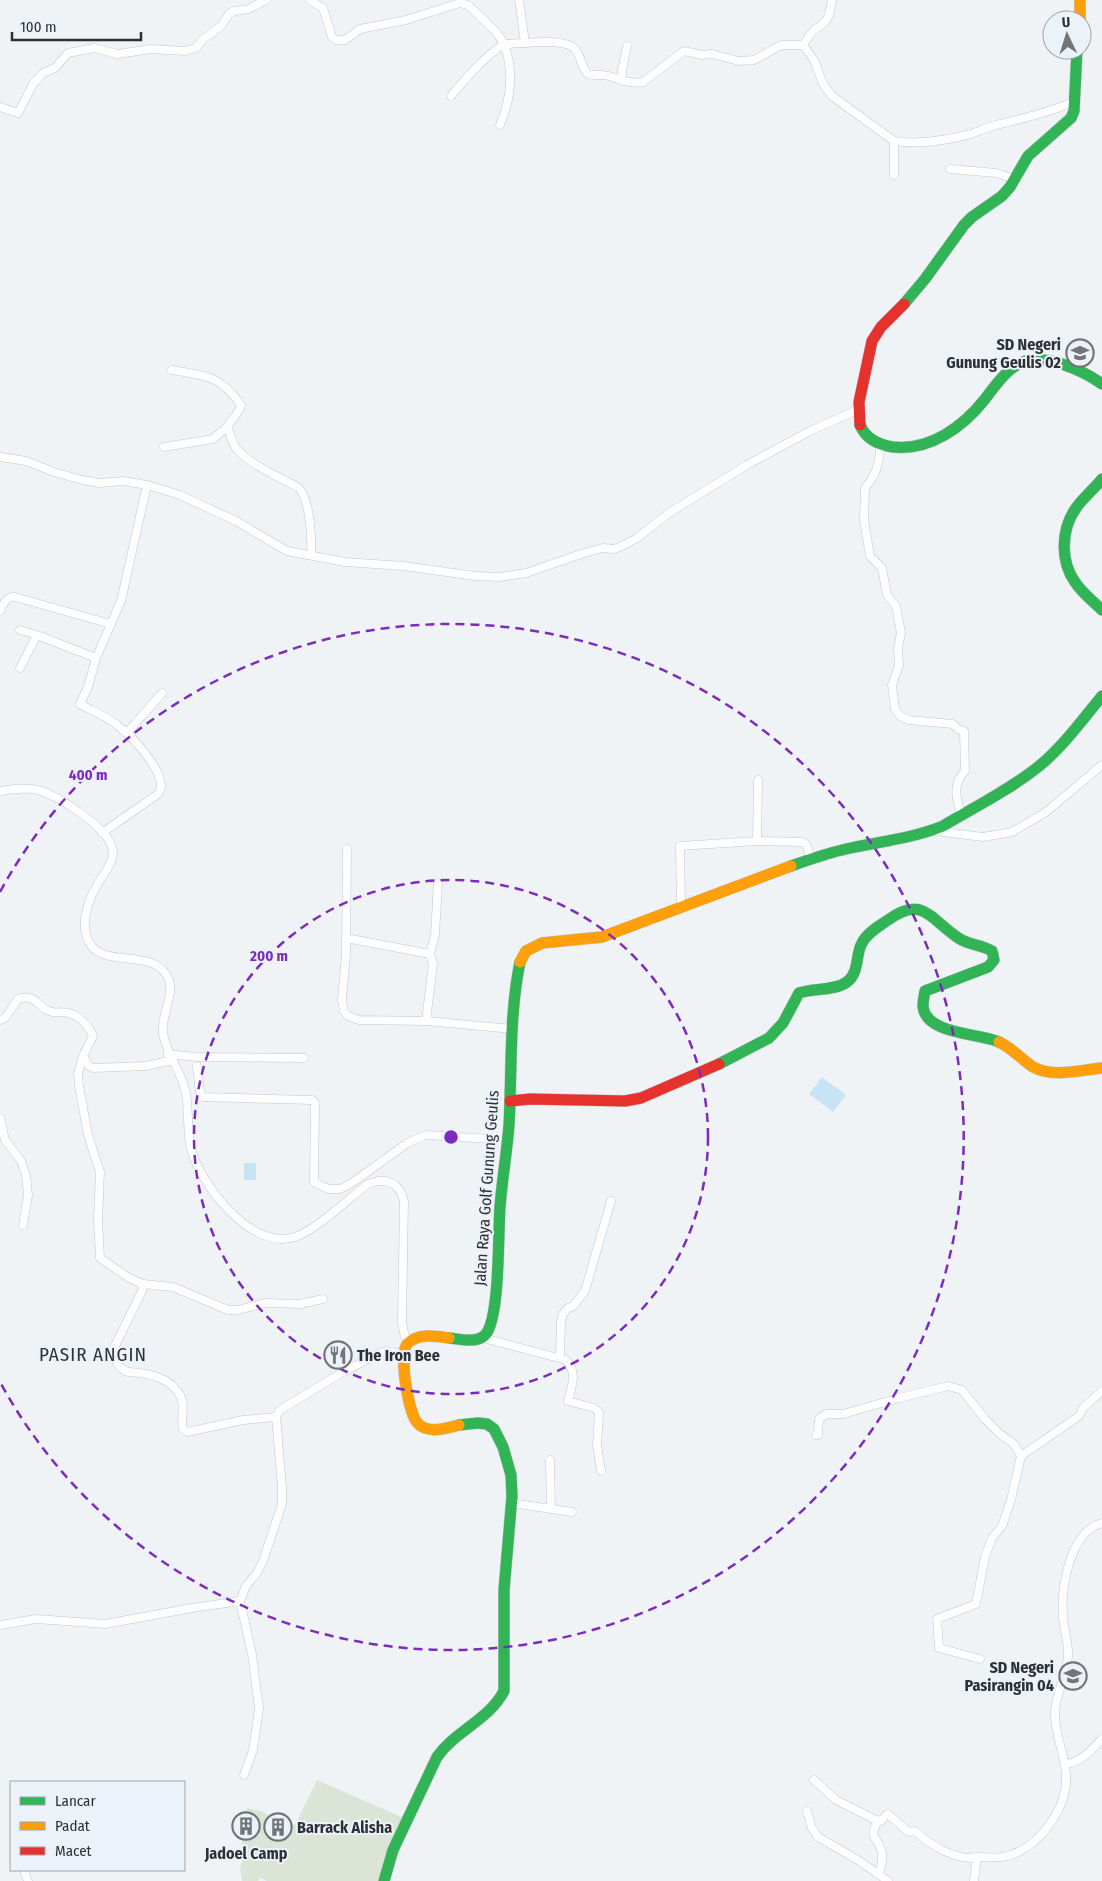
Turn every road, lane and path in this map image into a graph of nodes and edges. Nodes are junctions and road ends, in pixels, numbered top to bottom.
1 (266, 0) edge
2 (310, 0) edge
3 (519, 0) edge
4 (832, 0) edge
5 (525, 43) junction
6 (504, 44) junction
7 (803, 45) junction
8 (627, 46) dead end
9 (1076, 60) edge
10 (622, 81) junction
11 (451, 96) dead end
12 (1074, 102) junction
13 (0, 107) edge
14 (500, 125) dead end
15 (894, 141) junction
16 (950, 169) dead end
17 (894, 175) dead end
18 (1015, 179) junction
19 (172, 370) dead end
20 (1102, 384) edge
21 (859, 409) junction
22 (227, 427) junction
23 (880, 446) junction
24 (164, 447) dead end
25 (0, 457) edge
26 (1102, 479) edge
27 (147, 485) junction
28 (311, 555) junction
29 (1102, 610) edge
30 (0, 611) edge
31 (111, 624) junction
32 (20, 630) dead end
33 (37, 635) junction
34 (96, 658) junction
35 (20, 668) dead end
36 (162, 693) dead end
37 (1102, 696) edge
38 (127, 733) junction
39 (1102, 766) edge
40 (758, 780) dead end
41 (0, 791) edge
42 (961, 814) junction
43 (931, 831) junction
44 (102, 834) junction
45 (757, 841) junction
46 (347, 849) dead end
47 (811, 859) junction
48 (438, 883) dead end
49 (681, 906) junction
50 (346, 938) junction
51 (430, 954) junction
52 (0, 1020) edge
53 (426, 1021) junction
54 (512, 1029) junction
55 (82, 1056) junction
56 (170, 1057) junction
57 (304, 1058) dead end
58 (197, 1066) dead end
59 (1102, 1068) edge
60 (510, 1101) junction
61 (0, 1118) edge
62 (492, 1138) dead end
63 (2, 1141) edge
64 (372, 1168) junction
65 (378, 1181) junction
66 (611, 1201) dead end
67 (23, 1225) dead end
68 (143, 1284) junction
69 (323, 1299) dead end
70 (483, 1338) junction
71 (408, 1343) junction
72 (403, 1354) junction
73 (560, 1357) junction
74 (1102, 1391) edge
75 (276, 1417) junction
76 (816, 1435) dead end
77 (1021, 1456) junction
78 (550, 1460) dead end
79 (601, 1471) dead end
80 (511, 1503) junction
81 (551, 1509) junction
82 (572, 1512) dead end
83 (1102, 1523) edge
84 (240, 1601) junction
85 (0, 1625) edge
86 (980, 1659) dead end
87 (1102, 1739) edge
88 (1065, 1764) junction
89 (244, 1775) dead end
90 (814, 1780) dead end
91 (807, 1810) dead end
92 (878, 1821) junction
93 (977, 1857) junction
94 (879, 1874) junction
95 (384, 1881) edge
96 (888, 1881) edge
97 (974, 1881) edge

1 - 13 street
2 - 6 street
3 - 5 street
4 - 7 street
5 - 6 street
5 - 10 street
6 - 11 street
6 - 14 street
7 - 10 street
7 - 15 street
8 - 10 street
9 - 12 main road
12 - 15 street
12 - 18 main road
15 - 17 street
16 - 18 street
18 - 21 main road
19 - 22 street
20 - 23 main road
21 - 23 main road
21 - 28 street
22 - 24 street
22 - 28 street
23 - 42 street
25 - 27 street
26 - 29 main road
27 - 28 street
27 - 31 street
30 - 31 street
31 - 34 street
32 - 33 street
33 - 34 street
33 - 35 street
34 - 38 street
36 - 38 street
37 - 42 main road, Jalan Raya Golf Gunung Geulis
38 - 44 street
39 - 43 street
40 - 45 street
41 - 44 street
42 - 43 main road, Jalan Raya Golf Gunung Geulis
43 - 47 main road, Jalan Raya Golf Gunung Geulis
44 - 56 street
45 - 47 street
45 - 49 street
46 - 50 street
47 - 49 main road, Jalan Raya Golf Gunung Geulis
48 - 51 street
49 - 54 main road, Jalan Raya Golf Gunung Geulis
50 - 51 street
50 - 53 street
51 - 53 street
52 - 55 street
53 - 54 street
54 - 60 main road, Jalan Raya Golf Gunung Geulis
55 - 56 street
55 - 68 street
56 - 57 street
56 - 65 street
58 - 64 street
59 - 60 main road
60 - 70 main road, Jalan Raya Golf Gunung Geulis
61 - 63 street
62 - 64 street
63 - 67 street
64 - 65 street
65 - 71 street
66 - 73 street
68 - 69 street
68 - 75 street
70 - 71 main road
70 - 73 street
71 - 72 main road
72 - 75 street
72 - 80 main road
73 - 79 street
74 - 77 street
75 - 84 street
76 - 77 street
77 - 86 street
78 - 81 street
80 - 81 street
80 - 95 main road
81 - 82 street
83 - 88 street
84 - 85 street
84 - 89 street
87 - 88 street
88 - 93 street
90 - 92 street
91 - 94 street
92 - 93 street
92 - 94 street
93 - 97 street
94 - 96 street

